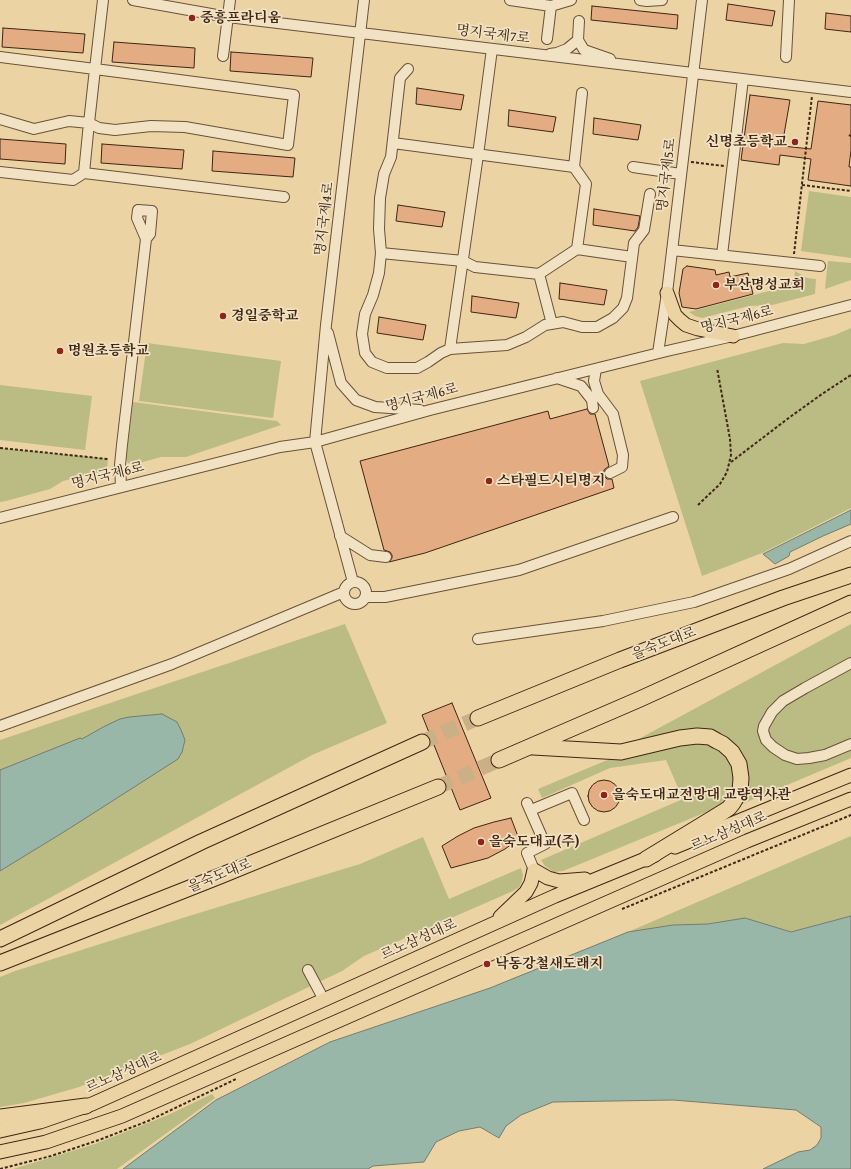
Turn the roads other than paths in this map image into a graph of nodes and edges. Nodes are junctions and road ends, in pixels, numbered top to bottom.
1 (103, 0) edge
2 (133, 0) edge
3 (230, 0) edge
4 (364, 0) edge
5 (510, 0) edge
6 (571, 0) edge
7 (640, 0) edge
8 (662, 0) edge
9 (702, 0) edge
10 (789, 0) edge
11 (551, 6) junction
12 (228, 17) junction
13 (580, 21) dead end
14 (361, 33) junction
15 (547, 39) dead end
16 (578, 40) junction
17 (492, 49) junction
18 (544, 55) junction
19 (223, 56) dead end
20 (0, 57) edge
21 (786, 57) dead end
22 (625, 65) junction
23 (95, 69) junction
24 (408, 69) dead end
25 (694, 73) junction
26 (743, 79) junction
27 (851, 92) edge
28 (582, 93) dead end
29 (0, 119) edge
30 (89, 123) junction
31 (393, 143) junction
32 (478, 155) junction
33 (574, 166) junction
34 (633, 167) dead end
35 (0, 172) edge
36 (84, 173) junction
37 (681, 174) junction
38 (650, 194) dead end
39 (284, 197) dead end
40 (146, 239) dead end
41 (577, 249) junction
42 (672, 250) junction
43 (381, 253) junction
44 (722, 256) junction
45 (632, 257) junction
46 (463, 261) junction
47 (820, 266) dead end
48 (539, 274) junction
49 (667, 293) junction
50 (851, 305) edge
51 (552, 324) junction
52 (326, 325) junction
53 (733, 336) junction
54 (450, 350) junction
55 (658, 353) junction
56 (596, 369) junction
57 (558, 378) junction
58 (593, 408) dead end
59 (430, 410) junction
60 (315, 442) junction
61 (610, 473) dead end
62 (120, 487) junction
63 (673, 517) dead end
64 (0, 518) edge
65 (340, 536) junction
66 (851, 541) edge
67 (386, 557) dead end
68 (851, 575) edge
69 (353, 582) junction
70 (344, 592) junction
71 (365, 597) junction
72 (851, 603) edge
73 (478, 639) dead end
74 (851, 663) edge
75 (478, 718) tunnel mouth
76 (0, 726) edge
77 (422, 742) tunnel mouth
78 (851, 744) edge
79 (530, 747) junction
80 (499, 760) tunnel mouth
81 (851, 775) edge
82 (438, 787) tunnel mouth
83 (851, 799) edge
84 (584, 820) dead end
85 (646, 859) junction
86 (534, 870) junction
87 (597, 879) junction
88 (491, 925) junction
89 (0, 939) edge
90 (0, 963) edge
91 (308, 970) dead end
92 (324, 1000) junction
93 (86, 1106) junction
94 (0, 1117) edge
95 (0, 1131) edge
96 (0, 1152) edge

1 - 23 street
2 - 12 street, 명지국제7로
3 - 12 street
4 - 14 street, 명지국제4로
5 - 11 street
6 - 11 street
7 - 8 street
9 - 25 street, 명지국제5로
10 - 21 street
11 - 15 street
12 - 14 street, 명지국제7로
12 - 19 street
13 - 16 street
14 - 17 street, 명지국제7로
14 - 52 street, 명지국제4로
16 - 18 street
16 - 22 street
17 - 18 street, 명지국제7로
17 - 32 street
18 - 22 street, 명지국제7로
20 - 23 street
22 - 25 street, 명지국제7로
23 - 30 street
23 - 30 street
24 - 31 street
25 - 26 street, 명지국제7로
25 - 37 street, 명지국제5로
26 - 27 street, 명지국제7로
26 - 44 street
28 - 33 street
29 - 30 street
30 - 36 street
31 - 32 street
31 - 43 street
32 - 33 street
32 - 46 street
33 - 41 street
34 - 37 street
35 - 36 street
36 - 39 street
37 - 42 street, 명지국제5로
38 - 45 street
40 - 62 street
41 - 45 street
41 - 48 street
42 - 44 street
42 - 49 street, 명지국제5로
43 - 46 street
43 - 54 street
44 - 47 street
45 - 51 street
46 - 48 street
46 - 54 street
48 - 51 street
49 - 53 main road
49 - 55 street, 명지국제5로
50 - 53 street, 명지국제6로
51 - 54 street
52 - 59 street
52 - 60 street, 명지국제4로
53 - 55 street, 명지국제6로
55 - 56 street, 명지국제6로
56 - 57 street, 명지국제6로
56 - 61 street
57 - 58 street
57 - 59 street, 명지국제6로
59 - 60 street, 명지국제6로
60 - 62 street, 명지국제6로
60 - 65 street
62 - 64 street, 명지국제6로
63 - 71 street
65 - 67 street
65 - 69 street
66 - 73 street
68 - 75 highway, 을숙도대로
69 - 70 street
69 - 71 street
70 - 71 street
70 - 76 street
72 - 79 highway
74 - 78 street
77 - 89 highway
79 - 80 highway
79 - 85 highway
81 - 85 main road, 르노삼성대로
82 - 90 highway, 을숙도대로
83 - 96 main road, 르노삼성대로
84 - 86 street
85 - 87 main road, 르노삼성대로
86 - 87 main road
86 - 88 main road
87 - 88 main road, 르노삼성대로
88 - 92 main road, 르노삼성대로
91 - 92 street
92 - 93 main road, 르노삼성대로
93 - 94 highway
93 - 95 main road, 르노삼성대로

